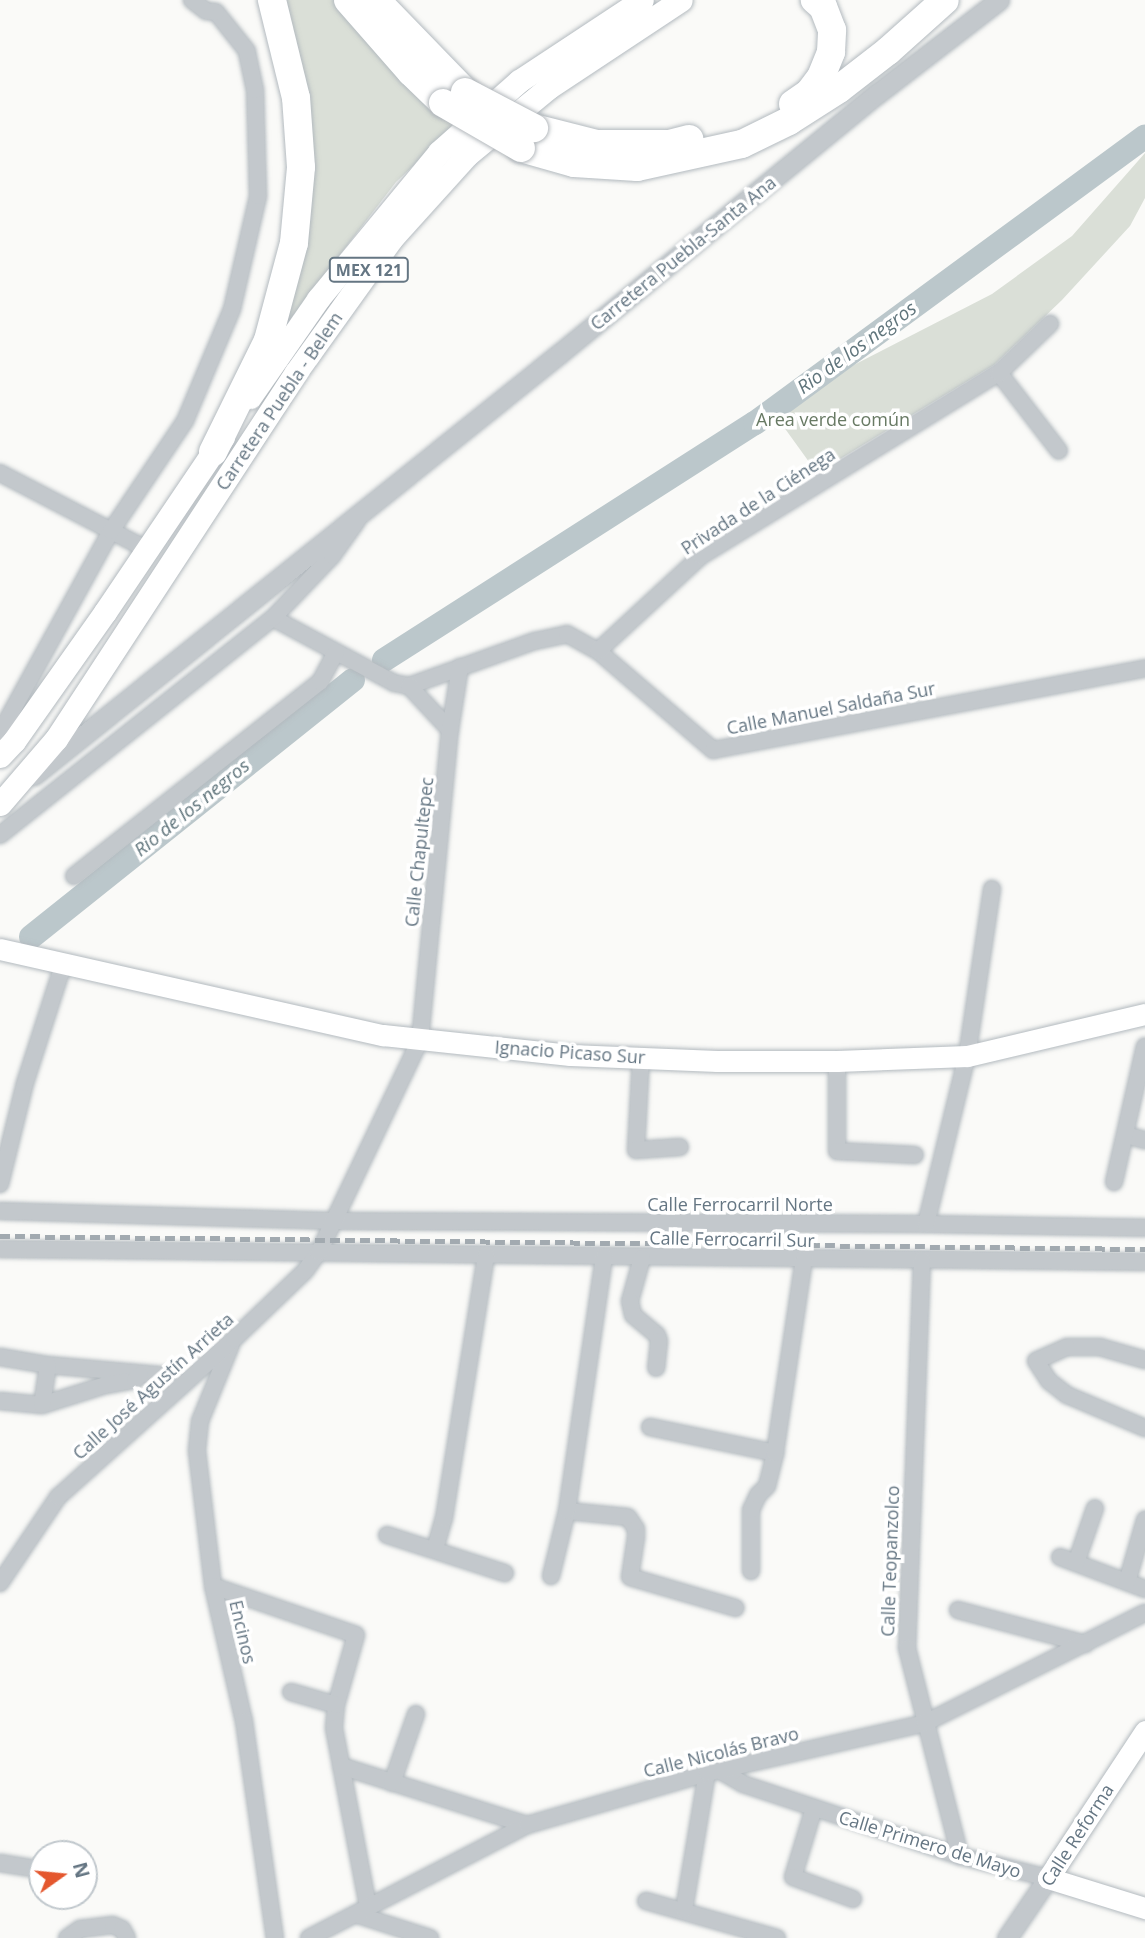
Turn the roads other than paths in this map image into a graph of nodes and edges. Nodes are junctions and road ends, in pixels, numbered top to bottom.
1 (192, 0) edge
2 (272, 0) edge
3 (348, 0) edge
4 (376, 0) edge
5 (642, 0) edge
6 (681, 0) edge
7 (815, 0) edge
8 (946, 0) edge
9 (999, 0) edge
10 (214, 6) edge
11 (454, 98) junction
12 (528, 138) junction
13 (1050, 324) dead end
14 (999, 373) junction
15 (1059, 451) dead end
16 (213, 452) junction
17 (0, 473) edge
18 (367, 506) junction
19 (111, 531) junction
20 (146, 549) junction
21 (273, 618) junction
22 (598, 651) junction
23 (336, 652) junction
24 (460, 667) junction
25 (1145, 668) edge
26 (409, 686) junction
27 (450, 730) junction
28 (0, 733) edge
29 (0, 756) edge
30 (7, 797) edge
31 (0, 835) edge
32 (74, 876) dead end
33 (992, 889) dead end
34 (0, 949) edge
35 (62, 965) junction
36 (1145, 1014) edge
37 (420, 1040) junction
38 (1145, 1046) edge
39 (967, 1056) junction
40 (641, 1057) junction
41 (837, 1061) junction
42 (1126, 1135) junction
43 (1145, 1140) edge
44 (680, 1147) dead end
45 (915, 1155) dead end
46 (1114, 1182) dead end
47 (0, 1184) edge
48 (0, 1212) edge
49 (335, 1221) junction
50 (926, 1224) junction
51 (1145, 1228) edge
52 (0, 1250) edge
53 (319, 1252) junction
54 (486, 1255) junction
55 (604, 1257) junction
56 (642, 1258) junction
57 (804, 1259) junction
58 (922, 1260) junction
59 (1145, 1262) edge
60 (234, 1339) junction
61 (0, 1357) edge
62 (1145, 1360) edge
63 (48, 1365) junction
64 (656, 1368) dead end
65 (106, 1377) junction
66 (181, 1386) junction
67 (0, 1401) edge
68 (41, 1405) junction
69 (1139, 1426) edge
70 (650, 1427) dead end
71 (775, 1453) junction
72 (1095, 1508) dead end
73 (567, 1511) junction
74 (1145, 1520) edge
75 (387, 1535) dead end
76 (435, 1549) junction
77 (751, 1571) dead end
78 (505, 1573) dead end
79 (551, 1576) dead end
80 (1127, 1582) junction
81 (0, 1583) edge
82 (213, 1586) junction
83 (1145, 1589) edge
84 (736, 1608) dead end
85 (958, 1610) dead end
86 (1145, 1613) edge
87 (1086, 1644) junction
88 (291, 1692) dead end
89 (336, 1705) junction
90 (416, 1714) dead end
91 (925, 1723) junction
92 (1145, 1731) edge
93 (341, 1766) junction
94 (713, 1771) junction
95 (392, 1783) junction
96 (814, 1808) junction
97 (527, 1825) junction
98 (960, 1856) junction
99 (0, 1863) edge
100 (28, 1868) edge
101 (1048, 1878) junction
102 (853, 1899) dead end
103 (646, 1901) dead end
104 (1145, 1908) edge
105 (362, 1910) junction
106 (684, 1910) junction
107 (67, 1938) edge
108 (127, 1938) edge
109 (275, 1938) edge
110 (309, 1938) edge
111 (430, 1938) edge
112 (777, 1938) edge
113 (1007, 1938) edge

1 - 10 street
2 - 16 highway
3 - 11 highway
4 - 11 highway
5 - 16 main road, Carretera Puebla - Belem / MEX 121
6 - 30 main road, Carretera Puebla - Belem / MEX 121
7 - 12 highway
8 - 12 highway
9 - 18 street, Carretera Puebla-Santa Ana
10 - 19 street
11 - 12 highway, bridge
13 - 14 street, Privada de la Ciénega
14 - 15 street
14 - 22 street, Privada de la Ciénega
16 - 20 main road, Carretera Puebla - Belem / MEX 121
17 - 19 street
18 - 21 street
18 - 30 street, Carretera Puebla-Santa Ana
19 - 20 street
19 - 28 street
20 - 29 main road, Carretera Puebla - Belem / MEX 121
21 - 23 street
21 - 31 street
22 - 24 street, Calle Manuel Saldaña Sur
22 - 25 street, Calle Manuel Saldaña Sur
23 - 26 street
23 - 32 street
24 - 26 street, Calle Manuel Saldaña Sur
24 - 27 street, Calle Chapultepec
26 - 27 street
27 - 37 street, Calle Chapultepec
33 - 39 street
34 - 35 main road, Ignacio Picaso Sur
35 - 37 main road, Ignacio Picaso Sur
35 - 47 street
36 - 39 main road, Ignacio Picaso Sur
37 - 40 main road, Ignacio Picaso Sur
37 - 49 street, Calle Chapultepec
38 - 42 street
39 - 41 main road, Ignacio Picaso Sur
39 - 50 street
40 - 41 main road, Ignacio Picaso Sur
40 - 44 street
41 - 45 street
42 - 43 street
42 - 46 street
48 - 49 street, Calle Ferrocarril Norte
49 - 50 street, Calle Ferrocarril Norte
49 - 53 street, Calle José Agustín Arrieta
50 - 51 street, Calle Ferrocarril Norte
52 - 53 street, Calle Ferrocarril Sur
53 - 54 street, Calle Ferrocarril Sur
53 - 60 street, Calle José Agustín Arrieta
54 - 55 street, Calle Ferrocarril Sur
54 - 76 street
55 - 56 street, Calle Ferrocarril Sur
55 - 73 street
56 - 57 street, Calle Ferrocarril Sur
56 - 64 street
57 - 58 street, Calle Ferrocarril Sur
57 - 71 street
58 - 59 street, Calle Ferrocarril Sur
58 - 91 street, Calle Teopanzolco
60 - 66 street, Calle José Agustín Arrieta
60 - 82 street, Encinos
61 - 63 street
62 - 69 street
63 - 65 street
63 - 68 street
65 - 66 street
65 - 68 street
66 - 81 street, Calle José Agustín Arrieta
67 - 68 street
70 - 71 street
71 - 77 street
72 - 80 street
73 - 79 street
73 - 84 street
74 - 80 street
75 - 76 street
76 - 78 street
80 - 83 street
82 - 89 street
82 - 109 street, Encinos
85 - 87 street
86 - 87 street, Calle Nicolás Bravo
87 - 91 street, Calle Nicolás Bravo
88 - 89 street
89 - 93 street
90 - 95 street
91 - 94 street, Calle Nicolás Bravo
91 - 98 street, Calle Teopanzolco
92 - 101 main road, Calle Reforma
93 - 95 street
93 - 105 street
94 - 96 street, Calle Primero de Mayo
94 - 97 street, Calle Nicolás Bravo
94 - 106 street
95 - 97 street
96 - 98 street, Calle Primero de Mayo
96 - 102 street
97 - 105 street, Calle Nicolás Bravo
98 - 101 street, Calle Primero de Mayo
99 - 100 street
101 - 104 main road, Calle Primero de Mayo
101 - 113 street, Calle Reforma
103 - 106 street
105 - 110 street, Calle Nicolás Bravo
105 - 111 street
106 - 112 street
107 - 108 street

